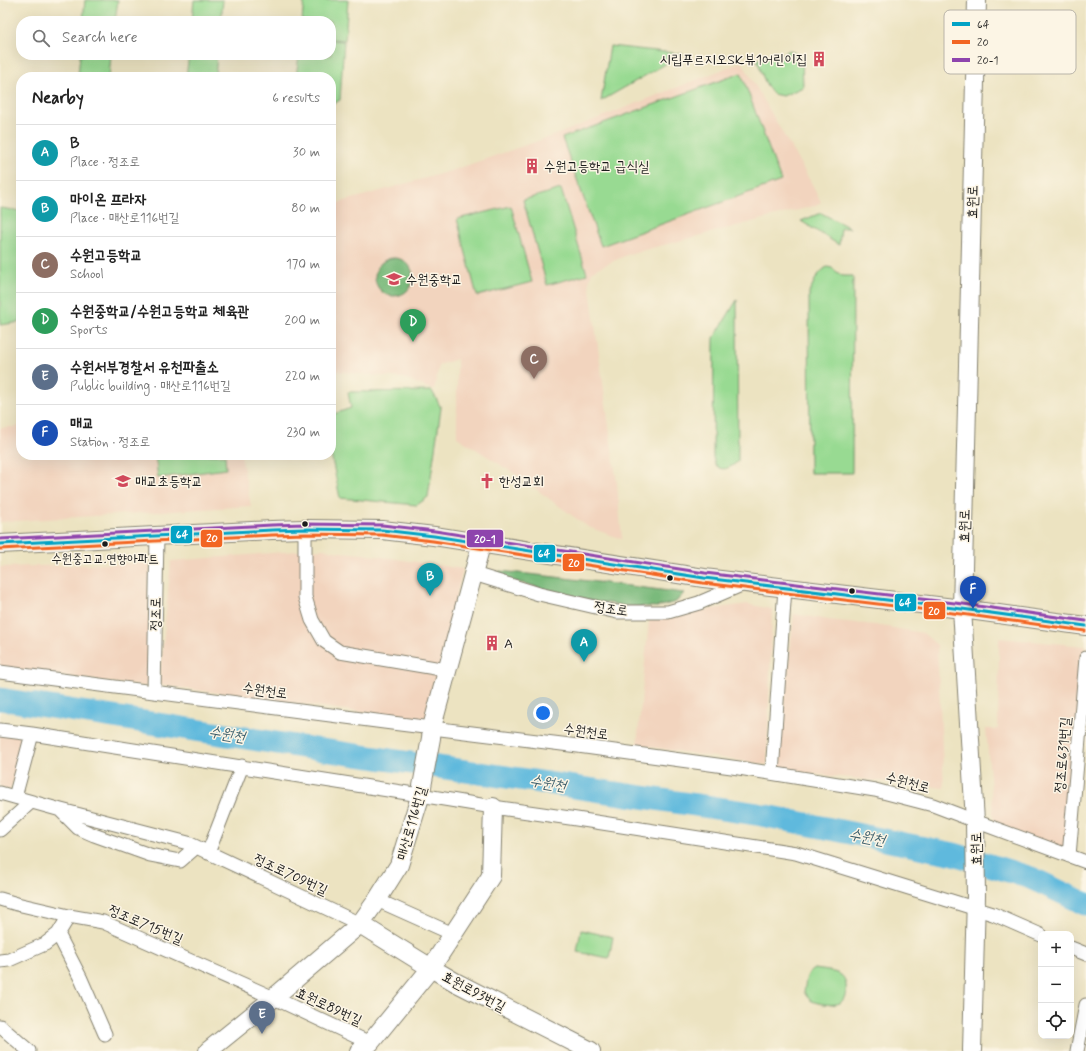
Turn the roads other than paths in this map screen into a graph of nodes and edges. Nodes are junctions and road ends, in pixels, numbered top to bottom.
1 (977, 0) edge
2 (977, 10) edge
3 (975, 74) edge
4 (305, 529) junction
5 (157, 536) junction
6 (0, 544) edge
7 (481, 544) junction
8 (474, 574) junction
9 (746, 583) junction
10 (785, 588) junction
11 (962, 608) junction
12 (1086, 626) edge
13 (1086, 658) edge
14 (447, 670) junction
15 (0, 672) edge
16 (154, 692) junction
17 (1083, 720) edge
18 (0, 730) edge
19 (432, 733) junction
20 (32, 734) junction
21 (242, 766) junction
22 (772, 773) junction
23 (421, 792) junction
24 (0, 793) edge
25 (15, 797) junction
26 (31, 802) junction
27 (493, 807) junction
28 (61, 810) junction
29 (0, 830) edge
30 (975, 830) junction
31 (202, 850) junction
32 (1069, 856) junction
33 (1086, 862) edge
34 (0, 899) edge
35 (377, 900) junction
36 (976, 902) junction
37 (69, 916) junction
38 (360, 924) junction
39 (1038, 933) edge
40 (58, 934) junction
41 (453, 934) junction
42 (1074, 949) edge
43 (1086, 954) edge
44 (0, 961) edge
45 (431, 968) junction
46 (274, 998) junction
47 (1086, 1005) edge
48 (0, 1026) edge
49 (105, 1034) dead end
50 (365, 1047) edge
51 (29, 1051) edge
52 (208, 1051) edge
53 (591, 1051) edge
54 (972, 1051) edge
55 (1077, 1051) edge

1 - 2 street, 효원로
3 - 11 street, 효원로
4 - 5 street
4 - 7 street
4 - 14 street
5 - 6 street
5 - 16 street, 정조로
7 - 8 street, 매산로116번길
7 - 9 street
8 - 9 street, 정조로
8 - 14 street, 매산로116번길
9 - 10 street
10 - 11 street
10 - 22 street
11 - 12 street
11 - 30 street, 효원로
13 - 17 street, 정조로631번길
14 - 19 street, 매산로116번길
15 - 16 street, 수원천로
16 - 19 street, 수원천로
17 - 32 street, 정조로631번길
18 - 20 street
19 - 22 street, 수원천로
19 - 23 street, 매산로116번길
20 - 21 street
20 - 25 street
21 - 23 street
21 - 31 street
22 - 30 street, 수원천로
23 - 27 street
23 - 35 street, 매산로116번길
24 - 25 street, 정조로709번길
25 - 26 street, 정조로709번길
26 - 28 street, 정조로709번길
26 - 29 street
27 - 36 street
27 - 41 street
28 - 31 street, 정조로709번길
28 - 31 street
30 - 32 street, 수원천로
30 - 36 street, 효원로
31 - 38 street, 정조로709번길
32 - 33 street, 수원천로
34 - 37 street, 정조로715번길
35 - 38 street, 매산로116번길
35 - 41 street
36 - 39 street
36 - 54 street, 효원로
37 - 40 street
37 - 46 street, 정조로715번길
38 - 45 street, 효원로93번길
38 - 46 street, 매산로116번길
40 - 44 street
40 - 49 street
41 - 45 street
42 - 43 street
45 - 50 street
45 - 53 street, 효원로93번길
46 - 50 street, 효원로89번길
46 - 52 street, 매산로116번길
47 - 55 street
48 - 51 street

